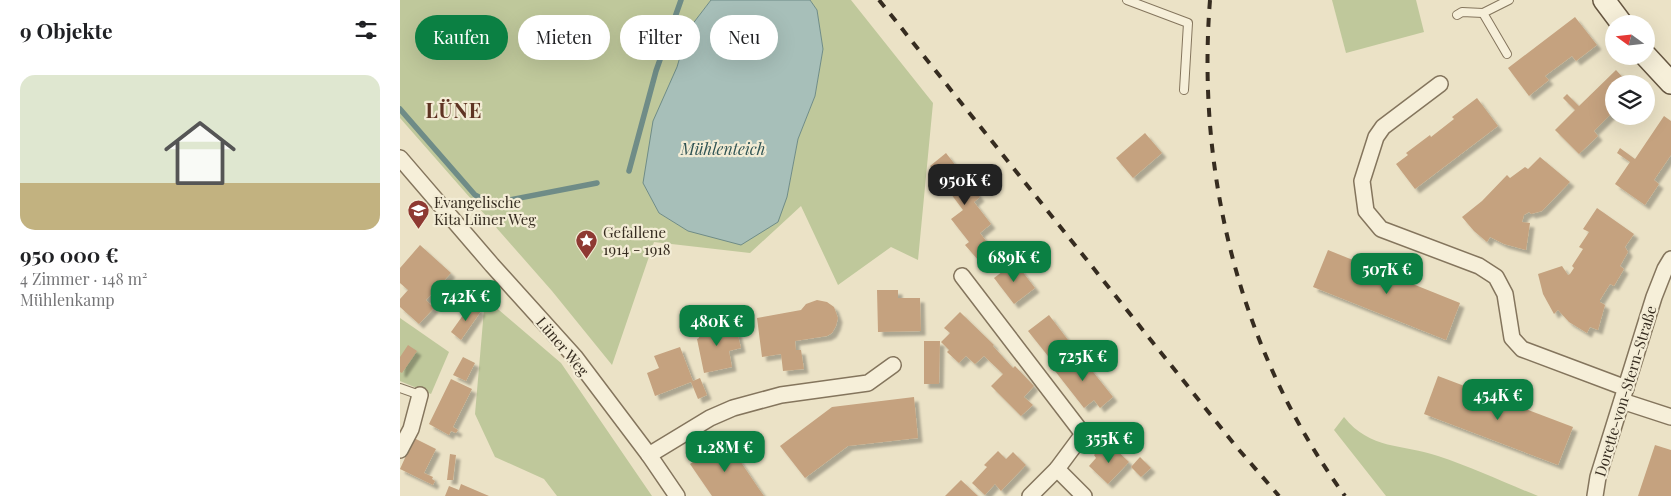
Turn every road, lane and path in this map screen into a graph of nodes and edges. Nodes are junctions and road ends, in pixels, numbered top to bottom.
1 (1127, 0) edge
2 (1509, 0) edge
3 (1604, 0) edge
4 (1483, 13) junction
5 (1457, 15) dead end
6 (1615, 15) edge
7 (1507, 54) dead end
8 (1654, 65) edge
9 (1671, 83) edge
10 (1440, 84) dead end
11 (1184, 90) dead end
12 (400, 158) edge
13 (1671, 259) edge
14 (962, 276) dead end
15 (893, 365) dead end
16 (400, 388) edge
17 (1624, 394) junction
18 (420, 395) joint
19 (1671, 416) edge
20 (400, 450) edge
21 (649, 454) junction
22 (1057, 470) junction
23 (677, 496) edge
24 (1030, 496) edge
25 (1084, 496) edge
26 (1595, 496) edge

1 - 11 lane
2 - 4 lane
3 - 6 street
4 - 5 lane
4 - 7 lane
8 - 9 street
10 - 17 street
12 - 21 street, Lüner Weg
13 - 17 street, Dorette-von-Stern-Straße
14 - 22 street
15 - 21 street
16 - 18 lane
17 - 19 street
17 - 26 street, Dorette-von-Stern-Straße
18 - 20 street
21 - 23 street, Lüner Weg
22 - 24 street
22 - 25 street

